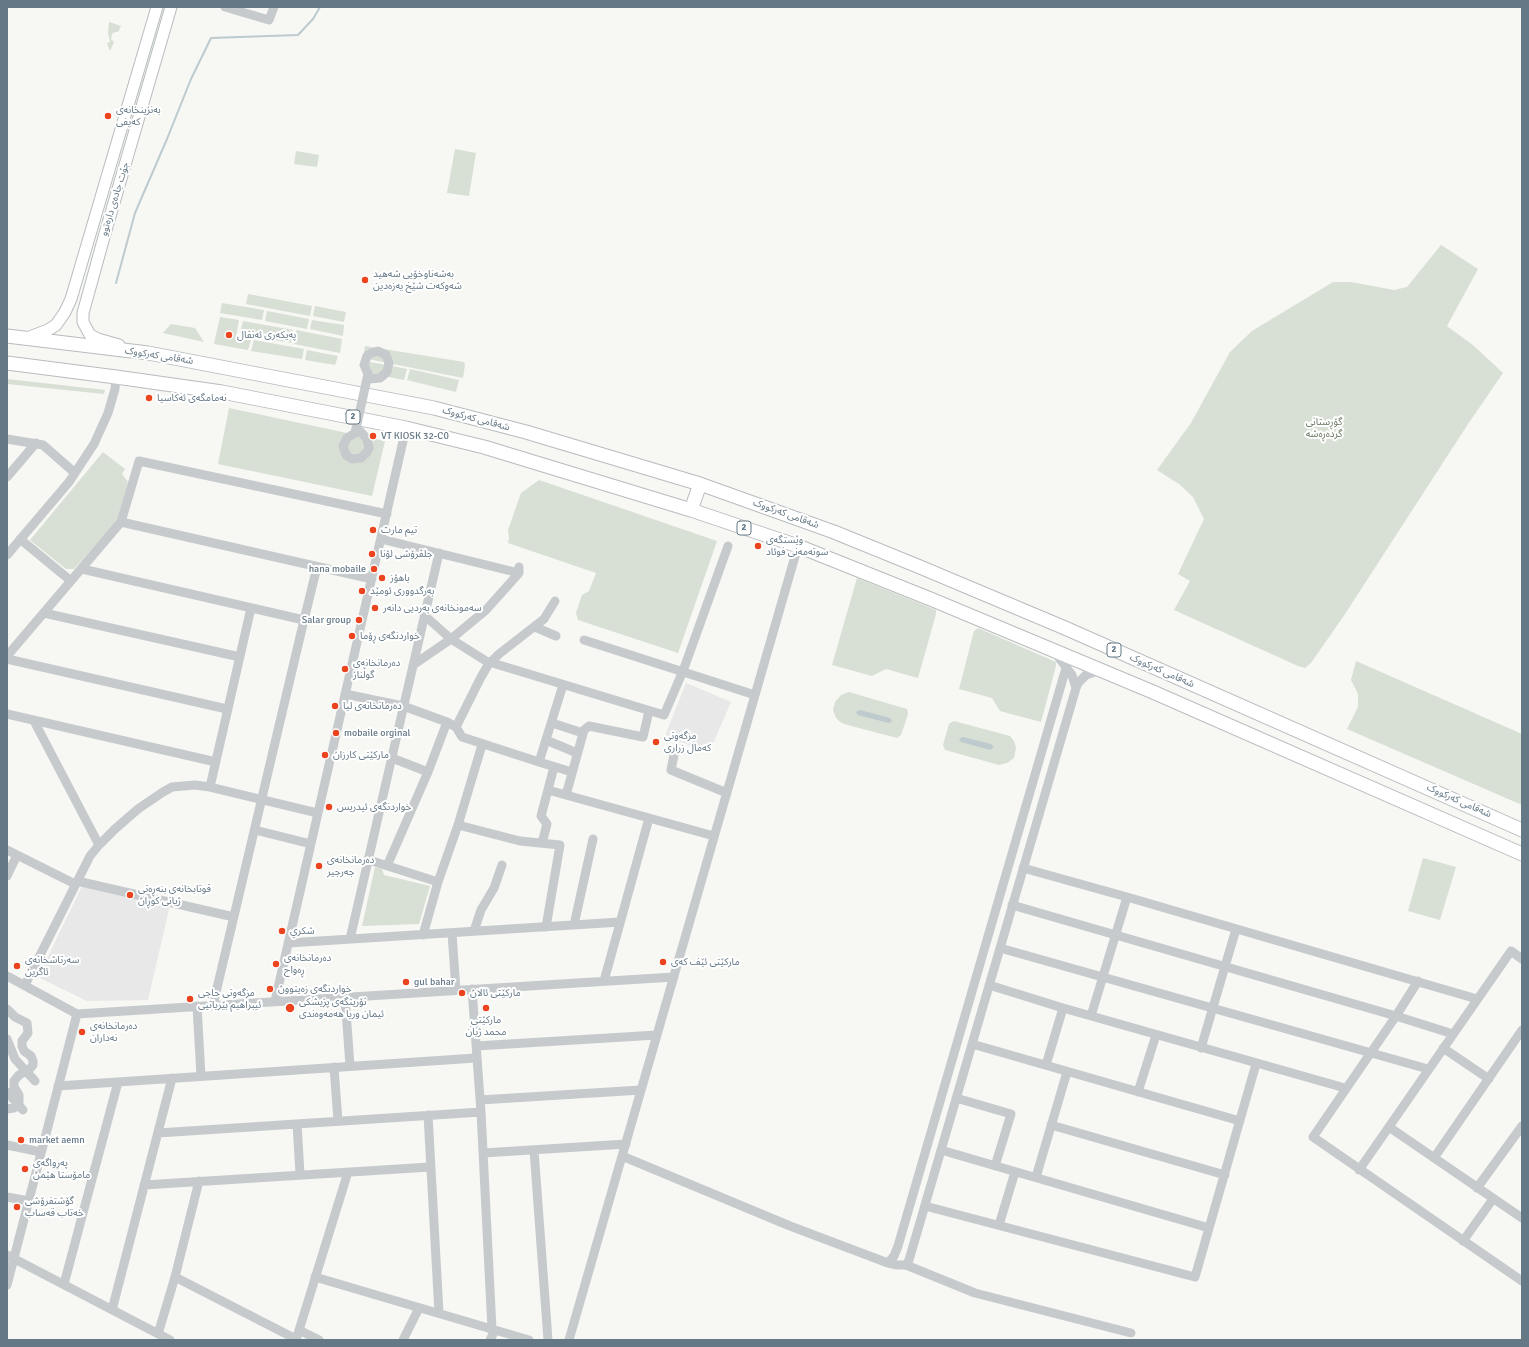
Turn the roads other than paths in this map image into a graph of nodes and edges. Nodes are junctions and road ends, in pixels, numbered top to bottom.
1 (157, 7) edge
2 (171, 7) edge
3 (225, 7) edge
4 (274, 7) edge
5 (89, 236) junction
6 (103, 240) junction
7 (7, 336) edge
8 (27, 338) junction
9 (145, 352) junction
10 (7, 363) edge
11 (116, 376) junction
12 (369, 378) dead end
13 (406, 428) junction
14 (360, 431) dead end
15 (7, 439) edge
16 (36, 443) junction
17 (75, 473) junction
18 (7, 478) edge
19 (700, 484) junction
20 (691, 510) junction
21 (387, 514) junction
22 (121, 522) junction
23 (20, 539) junction
24 (381, 539) junction
25 (728, 546) dead end
26 (798, 546) junction
27 (439, 553) junction
28 (7, 555) edge
29 (317, 567) junction
30 (82, 568) junction
31 (372, 579) junction
32 (71, 581) junction
33 (554, 601) dead end
34 (251, 608) junction
35 (44, 613) junction
36 (424, 615) junction
37 (304, 620) junction
38 (535, 627) junction
39 (556, 636) dead end
40 (450, 639) junction
41 (584, 640) dead end
42 (1053, 650) junction
43 (7, 656) edge
44 (240, 657) junction
45 (7, 659) edge
46 (491, 662) junction
47 (413, 665) junction
48 (1066, 668) junction
49 (1101, 670) junction
50 (682, 671) junction
51 (563, 685) junction
52 (1076, 688) junction
53 (345, 694) junction
54 (755, 695) junction
55 (403, 706) junction
56 (227, 709) junction
57 (649, 710) junction
58 (7, 714) edge
59 (34, 721) junction
60 (447, 722) junction
61 (552, 723) junction
62 (456, 727) junction
63 (586, 729) junction
64 (546, 740) junction
65 (482, 744) junction
66 (675, 750) dead end
67 (577, 753) junction
68 (392, 758) junction
69 (216, 762) junction
70 (539, 762) junction
71 (554, 767) junction
72 (428, 772) junction
73 (572, 772) junction
74 (210, 787) junction
75 (548, 790) junction
76 (727, 792) junction
77 (566, 795) junction
78 (261, 800) junction
79 (318, 813) junction
80 (649, 818) junction
81 (458, 825) junction
82 (255, 830) junction
83 (1522, 830) edge
84 (714, 836) junction
85 (593, 839) dead end
86 (542, 843) junction
87 (311, 844) junction
88 (99, 845) junction
89 (7, 850) edge
90 (1522, 854) edge
91 (17, 856) junction
92 (369, 860) junction
93 (502, 865) dead end
94 (387, 866) junction
95 (1023, 868) junction
96 (7, 876) edge
97 (438, 882) junction
98 (76, 883) junction
99 (1127, 897) junction
100 (1012, 905) junction
101 (234, 917) junction
102 (620, 922) junction
103 (574, 925) junction
104 (991, 925) junction
105 (546, 927) junction
106 (1005, 929) junction
107 (1236, 929) junction
108 (474, 931) junction
109 (452, 933) junction
110 (423, 935) junction
111 (1115, 935) junction
112 (350, 939) junction
113 (288, 943) junction
114 (1000, 948) junction
115 (1522, 959) edge
116 (1225, 966) junction
117 (7, 976) edge
118 (674, 977) junction
119 (1103, 977) junction
120 (604, 981) junction
121 (1418, 981) junction
122 (25, 985) junction
123 (989, 985) junction
124 (472, 989) junction
125 (456, 990) junction
126 (346, 997) junction
127 (1477, 999) junction
128 (275, 1001) junction
129 (213, 1005) junction
130 (197, 1006) junction
131 (7, 1008) edge
132 (1063, 1008) junction
133 (1212, 1008) junction
134 (77, 1014) junction
135 (1091, 1016) junction
136 (1396, 1016) junction
137 (1522, 1030) edge
138 (1453, 1034) junction
139 (657, 1035) junction
140 (1156, 1035) junction
141 (7, 1039) edge
142 (972, 1044) junction
143 (476, 1046) junction
144 (1201, 1048) junction
145 (1443, 1048) junction
146 (1371, 1053) junction
147 (476, 1058) junction
148 (1256, 1064) junction
149 (350, 1066) junction
150 (1046, 1066) junction
151 (334, 1067) junction
152 (1428, 1069) junction
153 (26, 1072) junction
154 (1067, 1072) junction
155 (201, 1076) junction
156 (172, 1078) junction
157 (1489, 1079) junction
158 (35, 1081) dead end
159 (118, 1082) junction
160 (58, 1086) junction
161 (1346, 1088) junction
162 (641, 1090) junction
163 (7, 1092) edge
164 (1138, 1092) junction
165 (956, 1098) junction
166 (480, 1100) junction
167 (939, 1106) junction
168 (20, 1107) junction
169 (7, 1109) edge
170 (952, 1111) junction
171 (480, 1112) junction
172 (428, 1115) junction
173 (338, 1121) junction
174 (1240, 1121) junction
175 (297, 1124) junction
176 (1051, 1125) junction
177 (1522, 1126) edge
178 (1389, 1127) junction
179 (158, 1133) junction
180 (626, 1144) junction
181 (7, 1145) edge
182 (534, 1150) junction
183 (941, 1150) junction
184 (41, 1152) junction
185 (483, 1153) junction
186 (622, 1156) junction
187 (1434, 1158) junction
188 (995, 1166) junction
189 (430, 1167) junction
190 (1359, 1170) junction
191 (348, 1172) junction
192 (1015, 1172) junction
193 (300, 1174) junction
194 (1224, 1175) junction
195 (1036, 1177) junction
196 (199, 1181) junction
197 (144, 1185) junction
198 (1477, 1188) junction
199 (7, 1197) edge
200 (1493, 1198) junction
201 (29, 1201) junction
202 (925, 1206) junction
203 (1522, 1218) edge
204 (999, 1225) junction
205 (1209, 1228) junction
206 (1462, 1241) junction
207 (10, 1257) edge
208 (888, 1263) junction
209 (906, 1265) junction
210 (175, 1277) junction
211 (315, 1277) junction
212 (1522, 1281) edge
213 (64, 1284) junction
214 (7, 1285) edge
215 (419, 1308) junction
216 (112, 1310) junction
217 (439, 1313) junction
218 (494, 1330) junction
219 (1131, 1333) dead end
220 (158, 1334) junction
221 (297, 1336) edge
222 (170, 1340) edge
223 (319, 1340) edge
224 (403, 1340) edge
225 (490, 1340) edge
226 (529, 1340) edge
227 (548, 1340) edge
228 (569, 1340) edge

1 - 5 main road, جۆت جادەی دارەتوو
2 - 6 main road, جۆت جادەی دارەتوو
3 - 4 street
5 - 6 main road
5 - 8 main road, جۆت جادەی دارەتوو
6 - 9 main road, جۆت جادەی دارەتوو
7 - 8 highway, شەقامی کەرکووک / 2
8 - 9 highway, شەقامی کەرکووک / 2
9 - 19 highway, شەقامی کەرکووک / 2
10 - 11 highway, 2
11 - 13 highway, 2
11 - 17 street
12 - 14 street, bridge
13 - 20 highway, 2
13 - 21 street
15 - 16 street
16 - 17 street
16 - 18 street
17 - 23 street
19 - 20 highway
19 - 83 highway, شەقامی کەرکووک / 2
20 - 26 highway, 2
21 - 22 street
21 - 24 street
22 - 29 street
22 - 30 street
23 - 28 street
23 - 32 street
24 - 27 street
24 - 31 street
25 - 50 street
26 - 42 highway, 2
26 - 54 street
27 - 36 street
27 - 40 street
29 - 31 street
29 - 37 street
30 - 32 street
30 - 34 street
31 - 53 street
32 - 35 street
33 - 38 street
34 - 37 street
34 - 44 street
35 - 43 street
35 - 44 street
36 - 40 street
36 - 47 street
37 - 78 street
38 - 39 street
38 - 46 street
40 - 46 street
40 - 47 street
41 - 50 street
42 - 48 street
42 - 49 highway, 2
44 - 56 street
45 - 56 street
46 - 51 street
46 - 62 street
47 - 55 street
48 - 52 street
48 - 104 street
49 - 52 street
49 - 90 highway, 2
50 - 54 street
50 - 57 street
51 - 57 street
51 - 61 street
52 - 95 street
53 - 55 street
53 - 79 street
54 - 76 street
55 - 60 street
55 - 68 street
56 - 69 street
57 - 63 street
58 - 59 street
59 - 69 street
59 - 88 street
60 - 62 street
60 - 72 street
61 - 63 street
61 - 64 street
62 - 65 street
63 - 67 street
64 - 67 street
64 - 70 street
65 - 70 street
65 - 81 street
66 - 76 street
67 - 73 street
68 - 72 street
68 - 92 street
69 - 74 street
70 - 71 street
71 - 73 street
71 - 75 street
72 - 94 street
73 - 77 street
74 - 78 street
74 - 88 street
75 - 77 street
75 - 86 street
76 - 84 street
77 - 80 street
78 - 79 street
78 - 82 street
79 - 87 street
80 - 84 street
80 - 102 street
81 - 86 street
81 - 97 street
82 - 87 street
82 - 101 street
84 - 118 street
85 - 103 street
86 - 105 street
87 - 113 street
88 - 98 street
89 - 91 street
91 - 96 street
91 - 98 street
92 - 94 street
92 - 112 street
93 - 108 street
94 - 97 street
95 - 99 street
95 - 100 street
97 - 110 street
98 - 101 street
98 - 122 street
99 - 107 street
99 - 111 street
100 - 106 street
100 - 111 street
101 - 129 street
102 - 103 street
102 - 120 street
103 - 105 street
104 - 106 street
104 - 167 street
105 - 108 street
106 - 114 street
107 - 116 street
107 - 121 street
108 - 109 street
109 - 110 street
109 - 125 street
110 - 112 street
111 - 116 street
111 - 119 street
112 - 113 street
113 - 128 street
114 - 119 street
114 - 123 street
115 - 127 street
116 - 133 street
116 - 136 street
117 - 122 street
118 - 120 street
118 - 139 street
119 - 133 street
119 - 135 street
120 - 124 street
121 - 127 street
121 - 136 street
122 - 134 street
123 - 132 street
123 - 142 street
124 - 125 street
124 - 143 street
125 - 126 street
126 - 128 street
126 - 149 street
127 - 138 street
128 - 129 street
129 - 130 street
130 - 134 street
130 - 155 street
131 - 153 street
132 - 135 street
132 - 150 street
133 - 144 street
133 - 146 street
134 - 160 street
135 - 140 street
136 - 138 street
136 - 146 street
137 - 157 street
138 - 145 street
139 - 143 street
139 - 162 street
140 - 144 street
140 - 164 street
141 - 153 street
142 - 150 street
142 - 165 street
143 - 147 street
144 - 148 street
145 - 152 street
145 - 157 street
146 - 152 street
146 - 161 street
147 - 149 street
147 - 166 street
148 - 161 street
148 - 174 street
149 - 151 street
150 - 154 street
151 - 155 street
151 - 173 street
152 - 178 street
153 - 158 street
153 - 168 street
154 - 164 street
154 - 176 street
155 - 156 street
156 - 159 street
156 - 179 street
157 - 187 street
159 - 160 street
159 - 213 street
160 - 184 street
161 - 190 street
162 - 166 street
162 - 180 street
163 - 168 street
164 - 174 street
165 - 170 street
165 - 188 street
166 - 171 street
167 - 170 street
167 - 208 street
168 - 169 street
170 - 183 street
171 - 172 street
171 - 185 street
172 - 173 street
172 - 189 street
173 - 175 street
174 - 194 street
175 - 179 street
175 - 193 street
176 - 194 street
176 - 195 street
177 - 198 street
178 - 187 street
178 - 190 street
179 - 197 street
180 - 182 street
180 - 186 street
181 - 184 street
182 - 185 street
182 - 227 street
183 - 188 street
183 - 202 street
184 - 201 street
185 - 218 street
186 - 208 street
186 - 228 street
187 - 198 street
188 - 192 street
189 - 191 street
189 - 217 street
190 - 206 street
191 - 193 street
191 - 211 street
192 - 195 street
192 - 204 street
193 - 196 street
194 - 205 street
195 - 205 street
196 - 197 street
196 - 210 street
197 - 216 street
198 - 200 street
199 - 201 street
200 - 203 street
200 - 206 street
201 - 207 street
202 - 204 street
202 - 209 street
204 - 205 street
206 - 212 street
207 - 213 street
207 - 214 street
208 - 209 street
209 - 219 street
210 - 220 street
210 - 221 street
211 - 215 street
211 - 221 street
213 - 216 street
215 - 217 street
215 - 224 street
216 - 220 street
217 - 218 street
218 - 225 street
218 - 226 street
220 - 222 street
221 - 223 street

